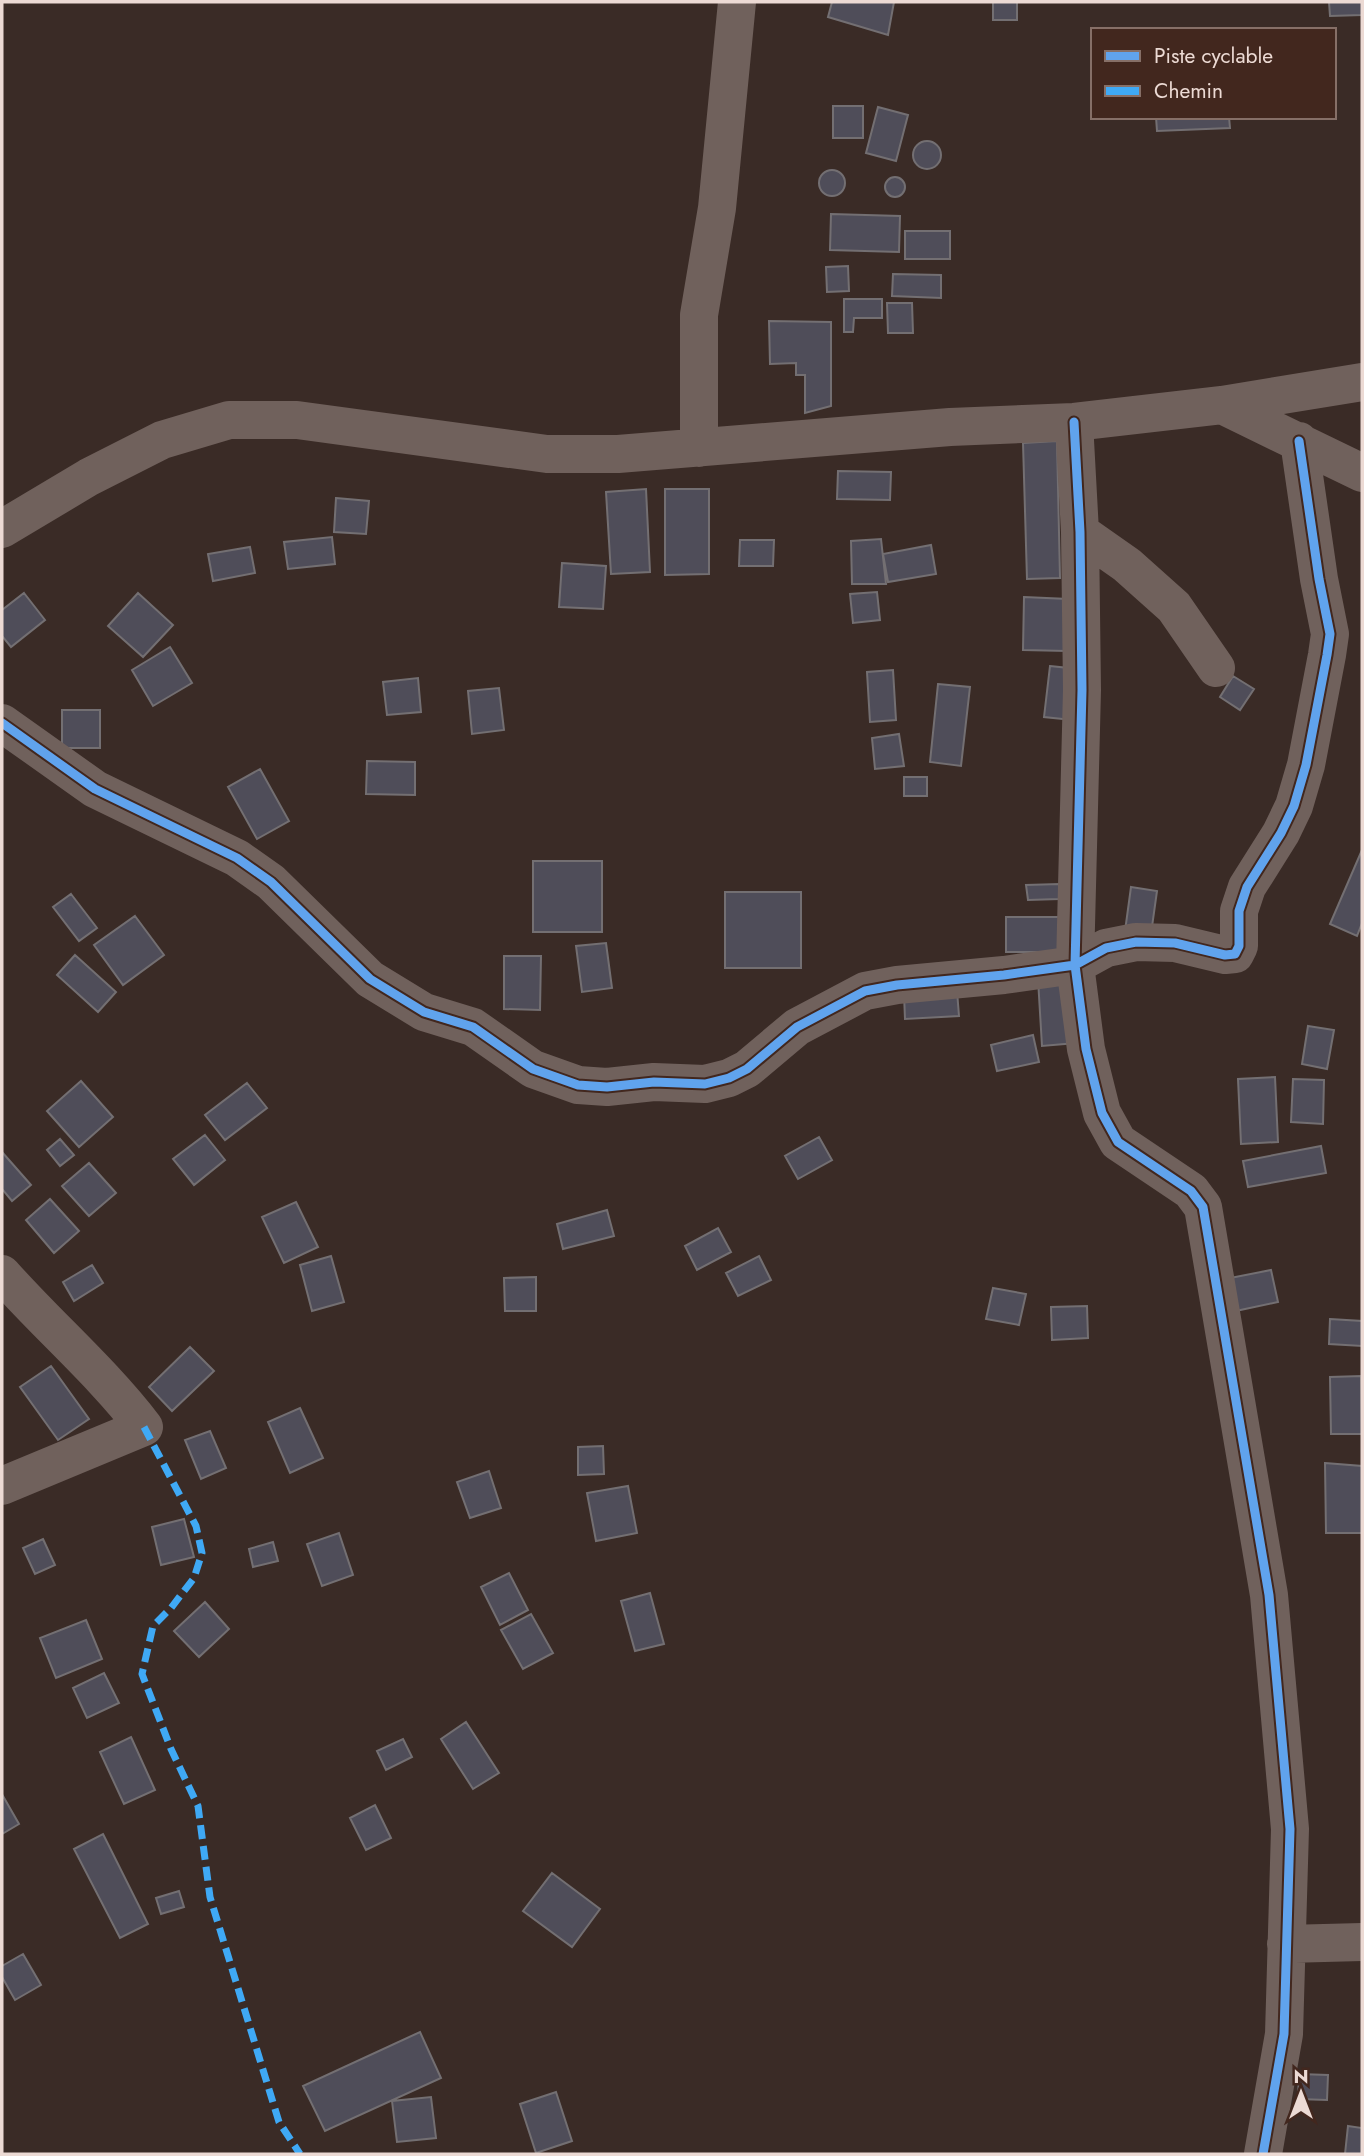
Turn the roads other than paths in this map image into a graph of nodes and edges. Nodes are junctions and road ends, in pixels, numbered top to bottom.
1 (737, 2) edge
2 (1362, 382) edge
3 (1222, 405) junction
4 (1074, 422) junction
5 (1299, 441) junction
6 (699, 448) junction
7 (1362, 473) edge
8 (2, 529) edge
9 (1080, 532) junction
10 (1216, 668) dead end
11 (2, 723) edge
12 (1075, 965) junction
13 (2, 1274) edge
14 (2, 1486) edge
15 (1362, 1942) edge
16 (1286, 1944) junction
17 (1264, 2154) edge

1 - 6 street
2 - 3 street
3 - 4 street
3 - 5 street
4 - 6 street
4 - 9 street
5 - 7 street
5 - 12 street
6 - 8 street
9 - 10 street
9 - 12 street
11 - 12 street
12 - 16 street
13 - 14 street
15 - 16 street
16 - 17 street

